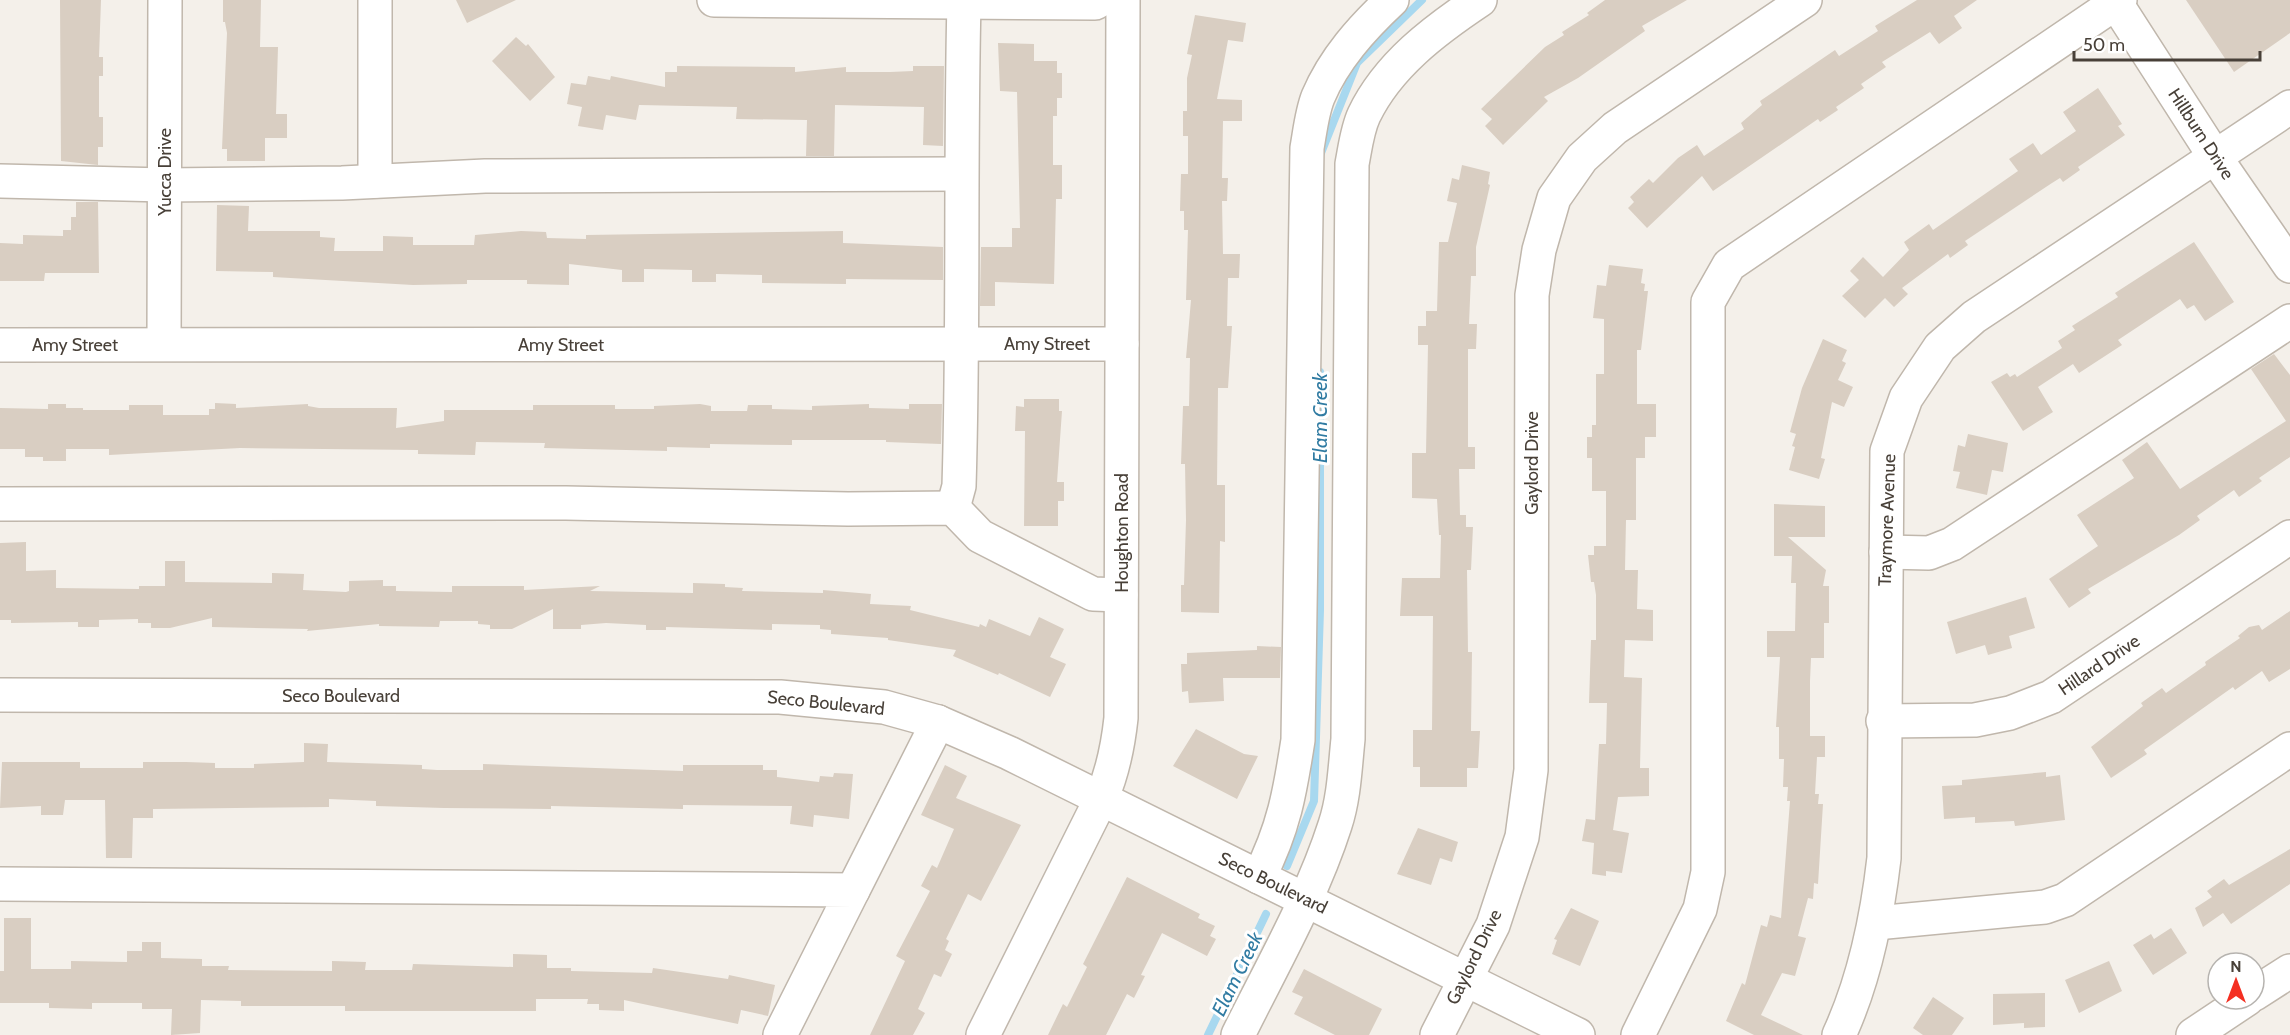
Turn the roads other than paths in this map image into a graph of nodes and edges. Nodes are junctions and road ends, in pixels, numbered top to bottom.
1 (165, 0) edge
2 (375, 0) edge
3 (714, 0) edge
4 (1100, 0) edge
5 (1123, 0) edge
6 (1392, 0) edge
7 (1480, 0) edge
8 (1805, 0) edge
9 (951, 1) edge
10 (2117, 1) edge
11 (2290, 107) edge
12 (2215, 157) junction
13 (960, 174) junction
14 (0, 181) edge
15 (375, 181) junction
16 (165, 185) junction
17 (2290, 266) edge
18 (2290, 321) edge
19 (164, 344) junction
20 (1122, 344) junction
21 (0, 345) edge
22 (963, 345) junction
23 (0, 504) edge
24 (953, 508) junction
25 (2290, 537) edge
26 (1886, 552) junction
27 (1121, 595) junction
28 (0, 695) edge
29 (1883, 721) junction
30 (938, 722) junction
31 (2290, 749) edge
32 (1102, 797) junction
33 (1259, 876) junction
34 (0, 884) edge
35 (853, 890) junction
36 (1305, 898) junction
37 (1876, 923) junction
38 (2290, 971) edge
39 (1464, 978) junction
40 (2266, 986) edge
41 (2229, 1011) edge
42 (780, 1035) edge
43 (983, 1035) edge
44 (1238, 1035) edge
45 (1437, 1035) edge
46 (1578, 1035) edge
47 (1638, 1035) edge
48 (1839, 1035) edge
49 (2193, 1035) edge

1 - 16 street, Yucca Drive
2 - 15 street
3 - 9 street
4 - 9 street
5 - 20 street, Houghton Road
6 - 33 street
7 - 36 street
8 - 39 street, Gaylord Drive
9 - 13 street
10 - 12 street, Hillburn Drive
10 - 47 street
11 - 12 street, Traymore Avenue
12 - 17 street, Hillburn Drive
12 - 26 street, Traymore Avenue
13 - 15 street
13 - 22 street
14 - 16 street
15 - 16 street
16 - 19 street, Yucca Drive
18 - 26 street
19 - 21 street, Amy Street
19 - 22 street, Amy Street
20 - 22 street, Amy Street
20 - 27 street, Houghton Road
22 - 24 street
23 - 24 street
24 - 27 street
25 - 29 street, Hillard Drive
26 - 29 street, Traymore Avenue
27 - 32 street, Houghton Road
28 - 30 street, Seco Boulevard
29 - 37 street, Traymore Avenue
30 - 32 street, Seco Boulevard
30 - 35 street
31 - 37 street
32 - 33 street, Seco Boulevard
32 - 43 street, Houghton Road
33 - 36 street, Seco Boulevard
34 - 35 street
35 - 42 street
36 - 39 street, Seco Boulevard
36 - 44 street
37 - 48 street, Traymore Avenue
38 - 40 street
39 - 45 street, Gaylord Drive
39 - 46 street, Seco Boulevard
41 - 49 street

